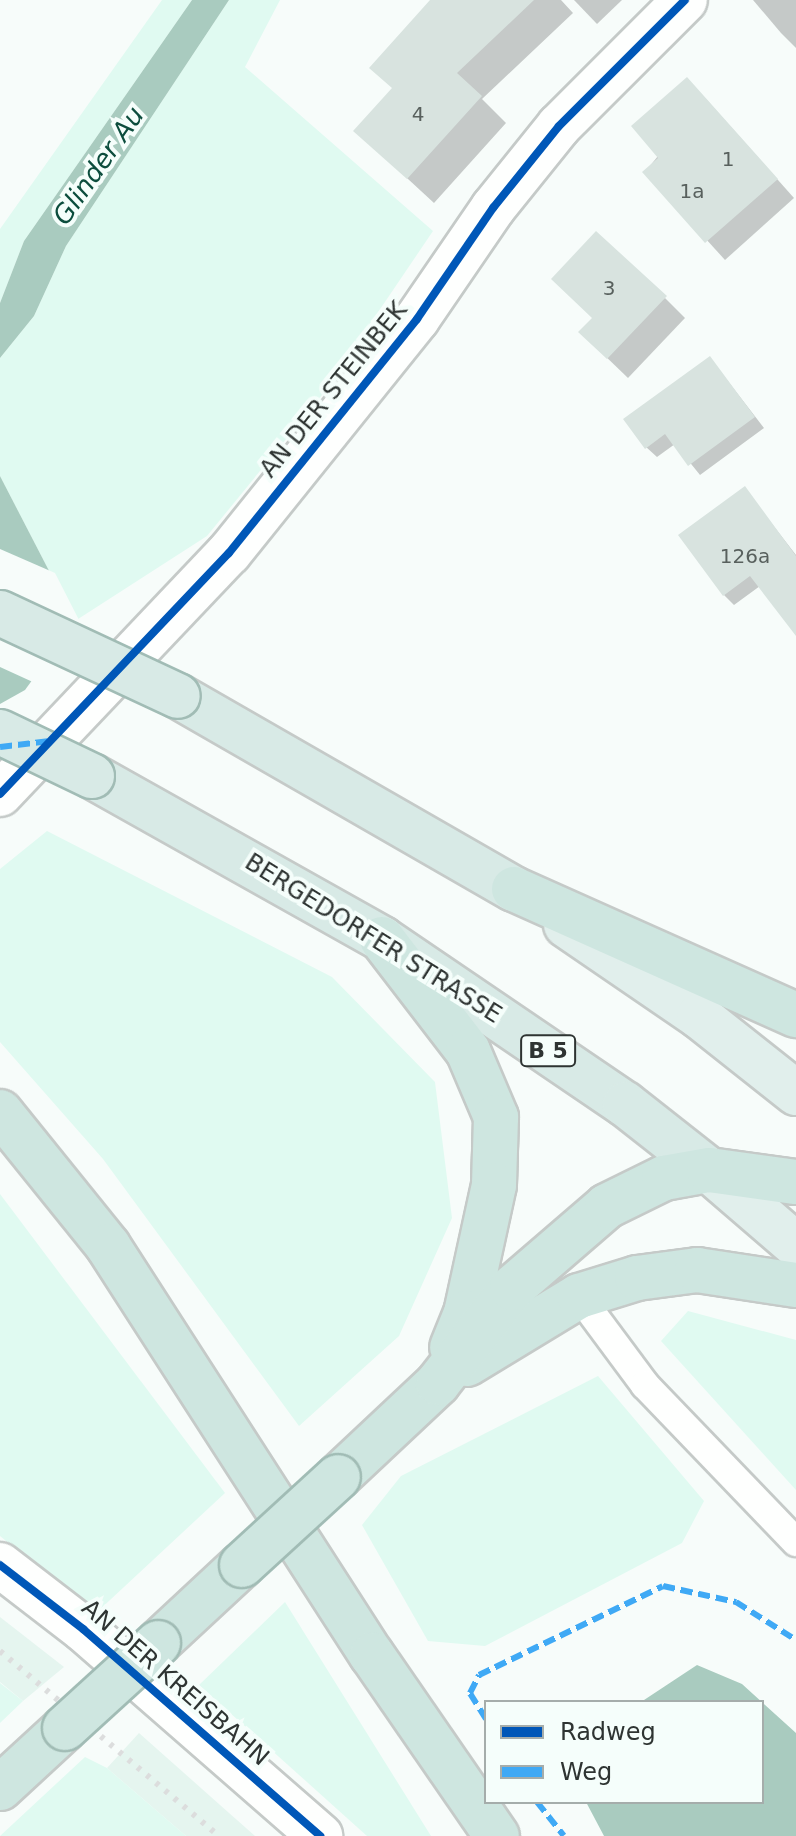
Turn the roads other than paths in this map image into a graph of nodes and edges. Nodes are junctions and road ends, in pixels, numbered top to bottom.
1 (685, 0) edge
2 (0, 613) edge
3 (0, 732) edge
4 (0, 794) edge
5 (514, 889) junction
6 (382, 939) junction
7 (796, 1015) edge
8 (796, 1093) edge
9 (0, 1112) edge
10 (709, 1170) junction
11 (796, 1182) edge
12 (796, 1245) edge
13 (796, 1285) edge
14 (579, 1296) junction
15 (438, 1383) junction
16 (796, 1542) edge
17 (0, 1565) edge
18 (0, 1788) edge
19 (320, 1836) edge
20 (497, 1836) edge

1 - 4 street, AN DER STEINBEK
2 - 5 highway, bridge
3 - 6 highway, BERGEDORFER STRASSE / B 5, bridge
5 - 7 highway
5 - 8 main road
6 - 10 highway, BERGEDORFER STRASSE / B 5
6 - 15 highway
9 - 20 highway
10 - 11 highway
10 - 12 main road, BERGEDORFER STRASSE / B 5
10 - 15 highway
13 - 14 highway
14 - 15 highway
14 - 16 lane
15 - 18 highway, bridge
17 - 19 street, AN DER KREISBAHN

